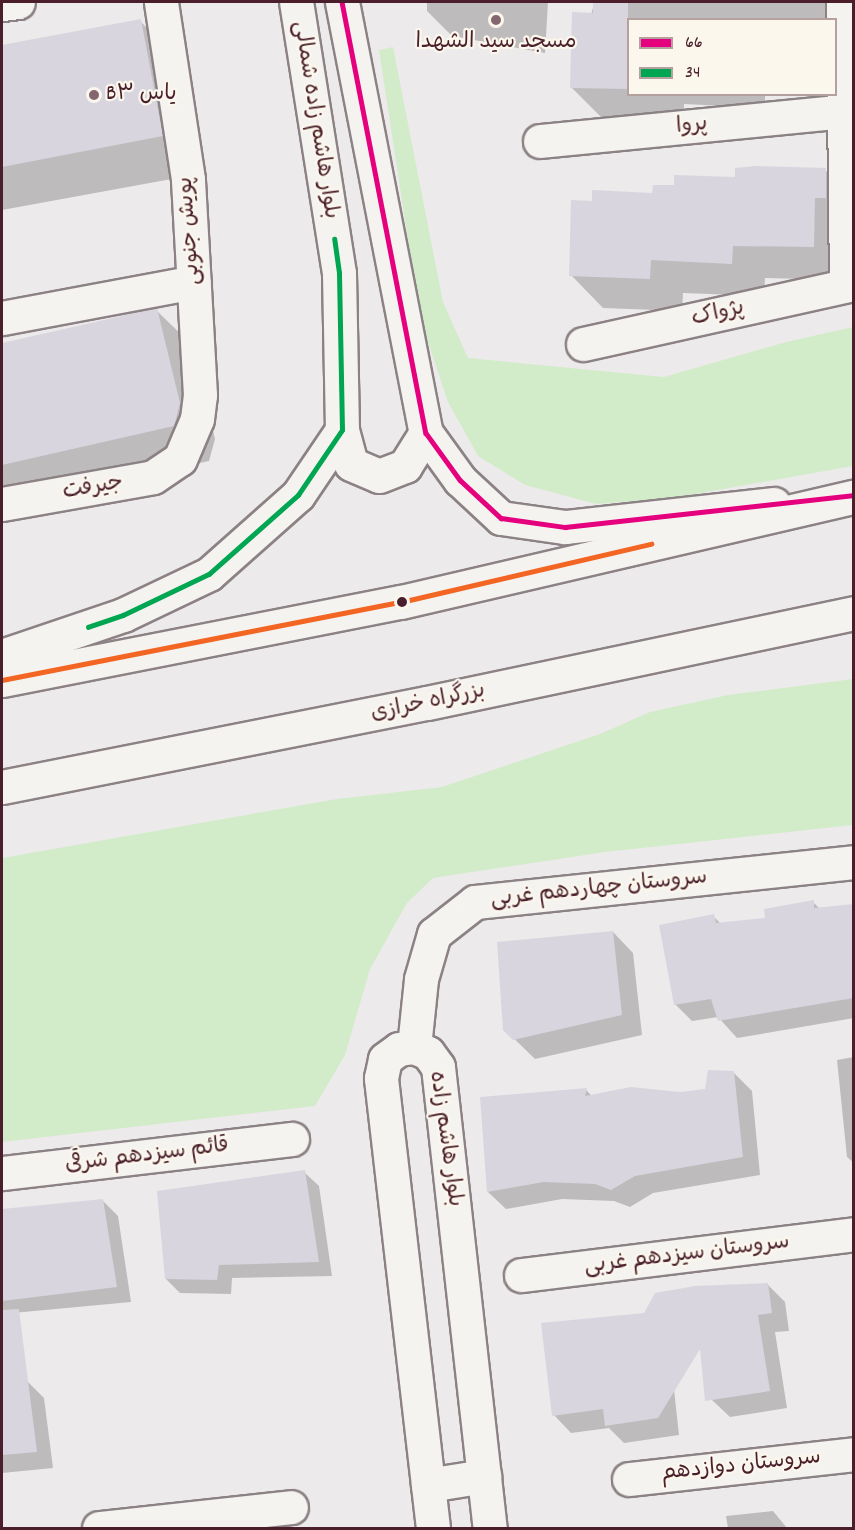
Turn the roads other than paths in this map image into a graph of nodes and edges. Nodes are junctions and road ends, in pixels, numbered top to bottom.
1 (18, 2) edge
2 (161, 2) edge
3 (296, 2) edge
4 (342, 2) edge
5 (2, 4) edge
6 (846, 12) edge
7 (844, 111) junction
8 (540, 141) dead end
9 (194, 282) junction
10 (850, 285) edge
11 (2, 318) edge
12 (582, 344) dead end
13 (342, 430) junction
14 (426, 433) junction
15 (180, 459) joint
16 (854, 496) edge
17 (2, 504) edge
18 (854, 613) edge
19 (2, 656) edge
20 (2, 680) edge
21 (2, 787) edge
22 (854, 862) edge
23 (414, 1047) junction
24 (292, 1139) dead end
25 (2, 1173) edge
26 (854, 1234) edge
27 (521, 1275) dead end
28 (854, 1454) edge
29 (484, 1476) junction
30 (628, 1479) dead end
31 (428, 1485) junction
32 (291, 1507) dead end
33 (99, 1528) edge
34 (433, 1528) edge
35 (490, 1528) edge

1 - 5 main road
2 - 9 main road, پویش جنوبی
3 - 13 main road, بلوار هاشم زاده شمالی
4 - 14 main road, بلوار هاشم زاده شمالی
6 - 7 main road
7 - 8 main road, پروا
7 - 10 main road
9 - 11 main road
9 - 15 main road, پویش جنوبی
10 - 12 main road, پژواک
13 - 14 main road, بلوار هاشم زاده شمالی
13 - 19 main road
14 - 16 main road, بلوار هاشم زاده شمالی
15 - 17 main road, جيرفت
16 - 20 main road
18 - 21 main road, بزرگراه خرازی
22 - 23 main road, سروستان چهاردهم غربی
23 - 29 main road, بلوار هاشم زاده
23 - 31 main road, بلوار هاشم زاده
24 - 25 main road, قائم سیزدهم شرقی
26 - 27 main road, سروستان سیزدهم غربی
28 - 30 main road, سروستان دوازدهم
29 - 31 main road
29 - 35 main road, بلوار هاشم زاده
31 - 34 main road, بلوار هاشم زاده
32 - 33 main road

